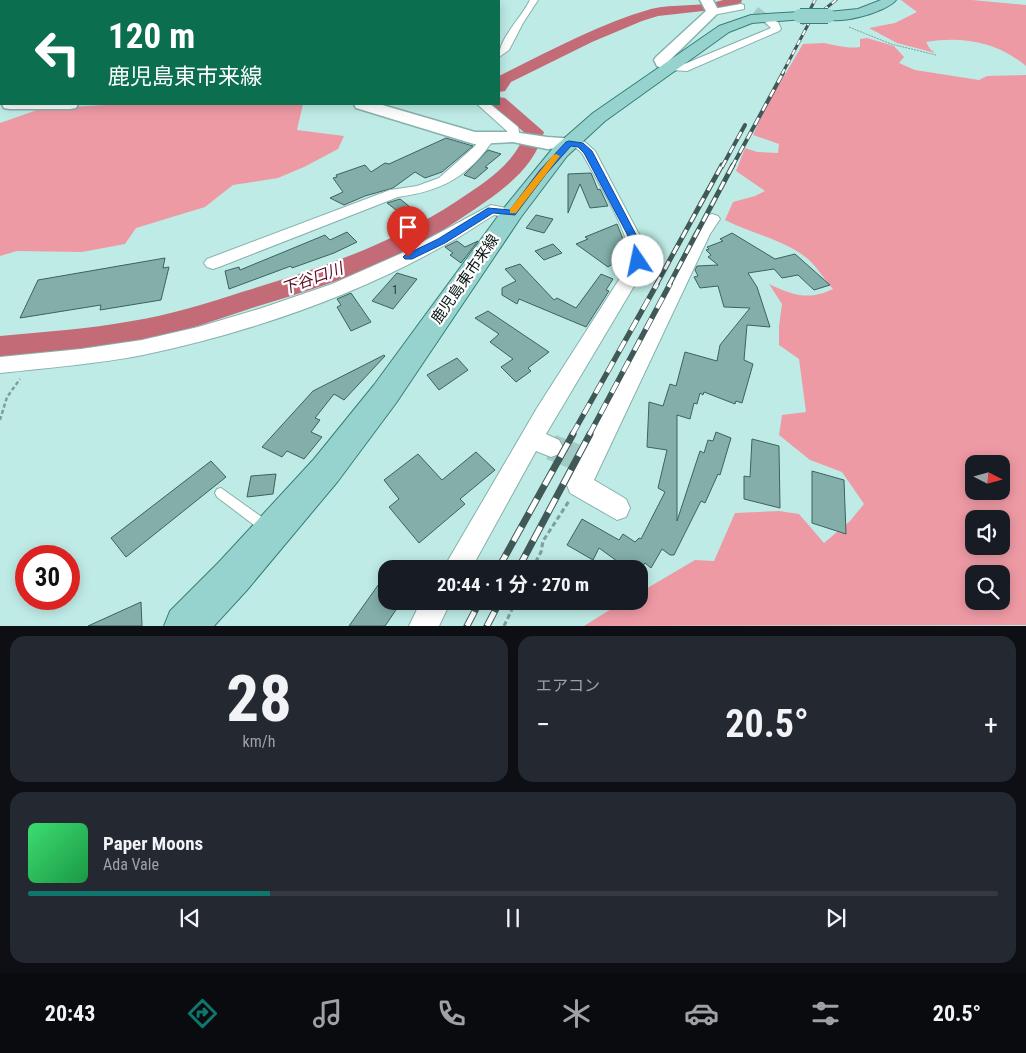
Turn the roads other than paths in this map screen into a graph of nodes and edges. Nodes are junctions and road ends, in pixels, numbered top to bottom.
1 (534, 0) edge
2 (890, 0) edge
3 (710, 4) edge
4 (737, 6) joint
5 (755, 12) tunnel mouth
6 (795, 20) junction
7 (500, 53) edge
8 (670, 67) junction
9 (365, 105) edge
10 (484, 105) edge
11 (517, 137) junction
12 (487, 139) junction
13 (558, 143) junction
14 (512, 213) junction
15 (712, 219) dead end
16 (213, 264) dead end
17 (0, 365) edge
18 (221, 493) dead end
19 (617, 508) dead end
20 (272, 531) junction
21 (462, 560) edge
22 (432, 610) edge
23 (186, 626) edge
24 (423, 626) edge

1 - 7 street
2 - 6 main road, 鹿児島東市来線, bridge
3 - 4 street
3 - 8 street
4 - 5 street
6 - 8 street
6 - 8 main road, 鹿児島東市来線
8 - 13 main road, 鹿児島東市来線
9 - 12 street
10 - 11 street
11 - 12 street
11 - 13 street
12 - 16 street
13 - 14 main road, 鹿児島東市来線
13 - 21 street
14 - 17 street
14 - 20 main road, 鹿児島東市来線
15 - 19 street
18 - 20 lane
20 - 23 main road, 鹿児島東市来線
22 - 24 street

